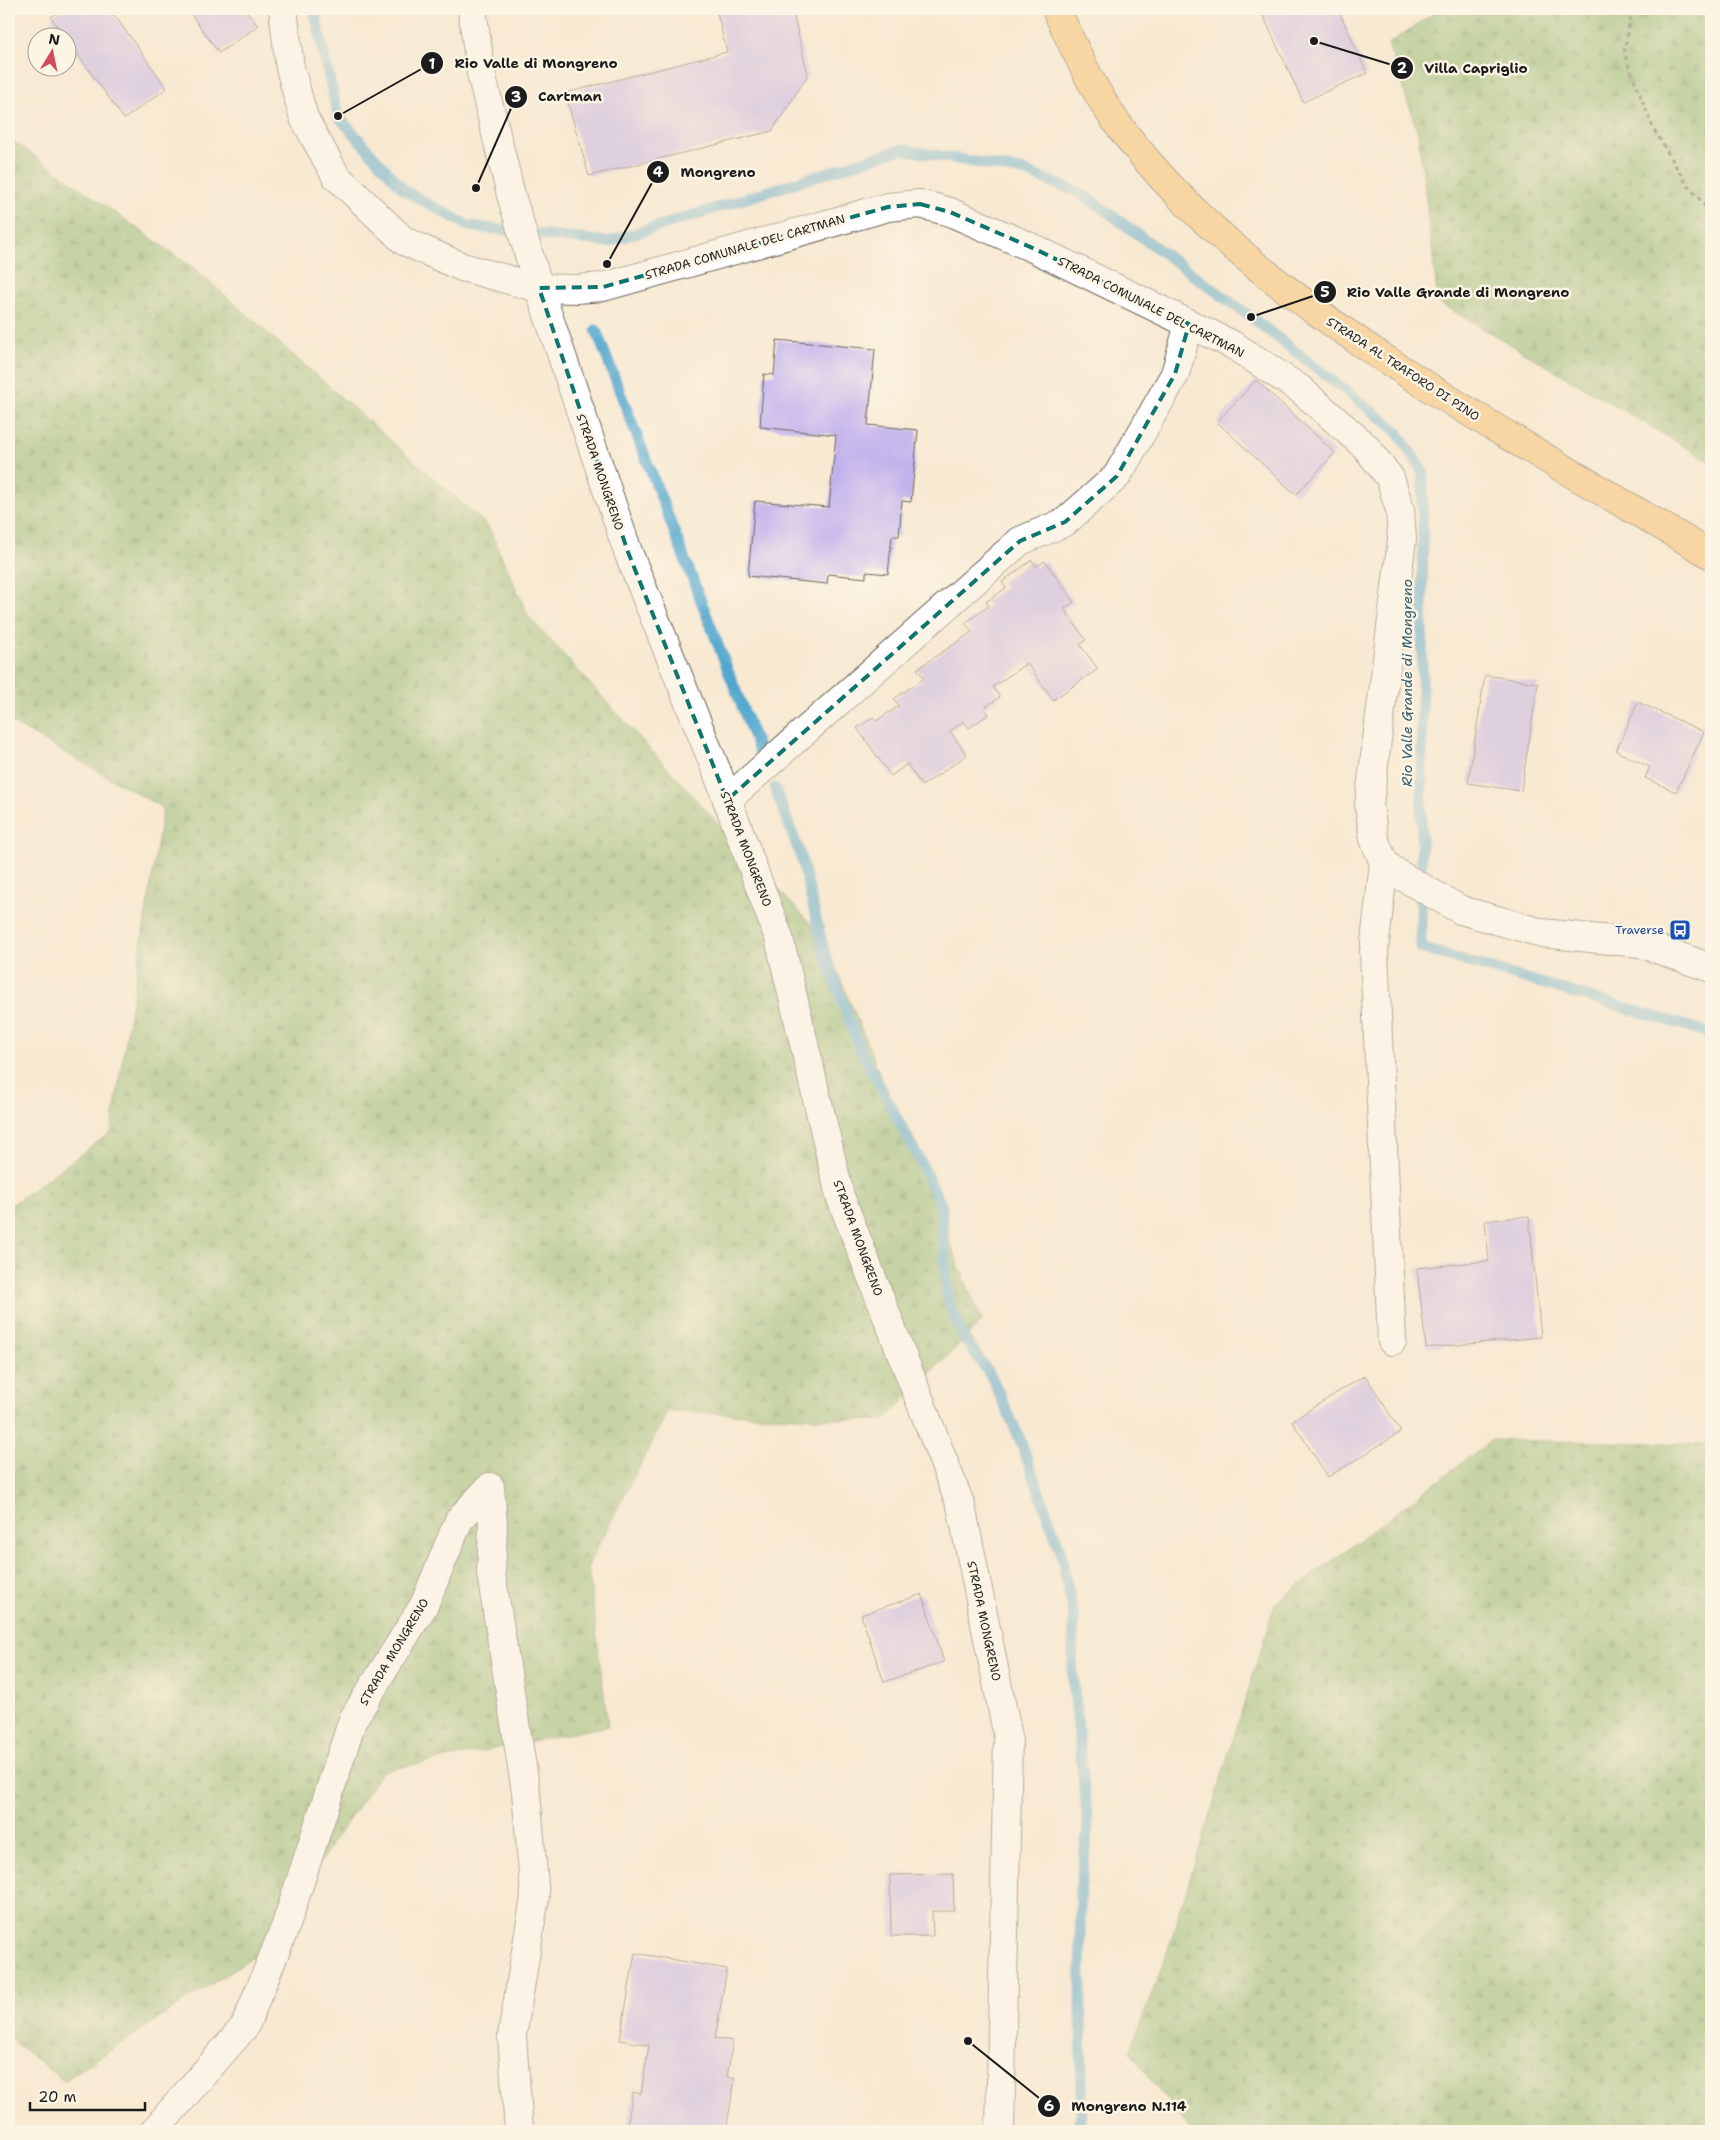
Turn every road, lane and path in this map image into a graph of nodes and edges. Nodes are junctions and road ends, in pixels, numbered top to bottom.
1 (283, 9) edge
2 (472, 9) edge
3 (1056, 9) edge
4 (1632, 9) edge
5 (1711, 213) edge
6 (538, 288) junction
7 (1189, 324) junction
8 (1711, 554) edge
9 (727, 800) junction
10 (1391, 868) junction
11 (1711, 968) edge
12 (1392, 1341) dead end
13 (1001, 2130) edge
14 (154, 2131) edge
15 (519, 2131) edge

1 - 6 street
2 - 6 street, STRADA MONGRENO
3 - 8 main road, STRADA AL TRAFORO DI PINO
4 - 5 path
6 - 7 street, STRADA COMUNALE DEL CARTMAN
6 - 9 street, STRADA MONGRENO
7 - 9 street
7 - 10 street, STRADA COMUNALE DEL CARTMAN
9 - 13 street, STRADA MONGRENO
10 - 11 street
10 - 12 street
14 - 15 street, STRADA MONGRENO

